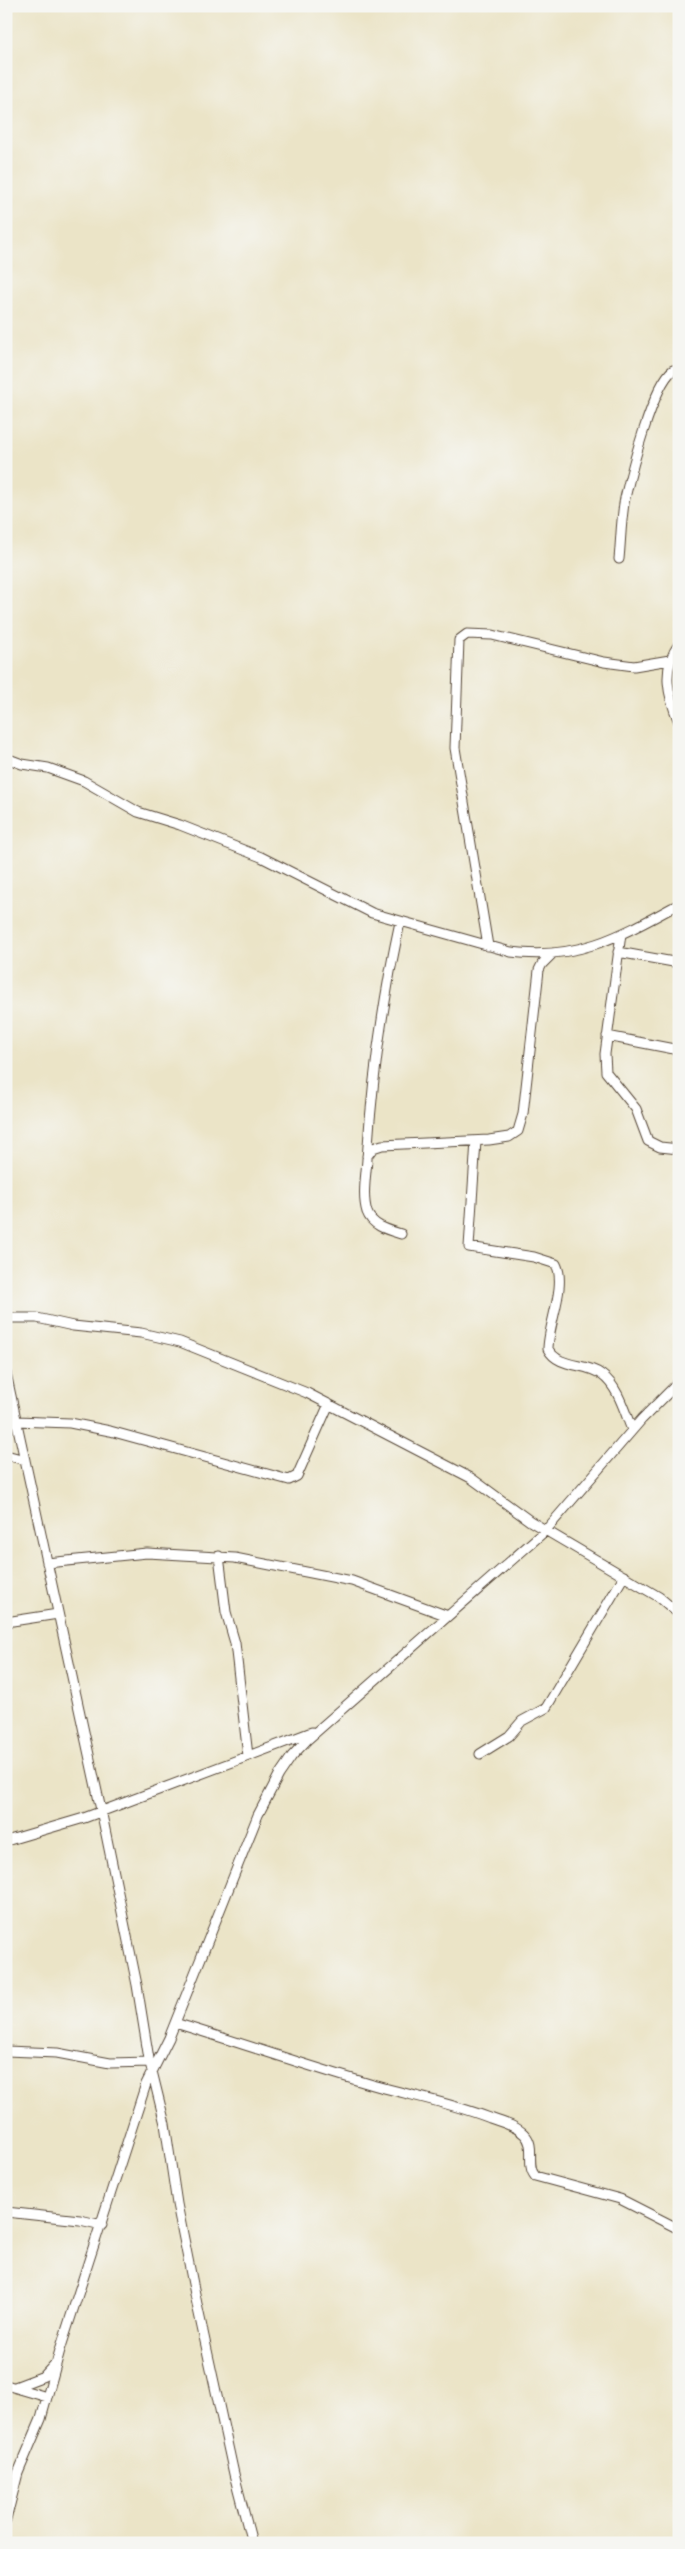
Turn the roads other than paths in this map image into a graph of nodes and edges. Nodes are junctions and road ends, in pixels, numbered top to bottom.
1 (679, 371) edge
2 (619, 559) dead end
3 (679, 644) edge
4 (670, 660) junction
5 (674, 696) edge
6 (679, 722) edge
7 (6, 758) edge
8 (679, 904) edge
9 (400, 922) junction
10 (621, 934) junction
11 (488, 946) junction
12 (618, 952) junction
13 (553, 953) junction
14 (679, 963) edge
15 (607, 1036) junction
16 (679, 1050) edge
17 (476, 1141) junction
18 (679, 1149) edge
19 (367, 1156) junction
20 (401, 1234) dead end
21 (6, 1318) edge
22 (6, 1373) edge
23 (679, 1382) edge
24 (329, 1404) junction
25 (16, 1420) junction
26 (632, 1430) junction
27 (6, 1455) edge
28 (25, 1460) junction
29 (546, 1530) junction
30 (219, 1556) junction
31 (47, 1563) junction
32 (624, 1576) junction
33 (58, 1614) junction
34 (679, 1614) edge
35 (448, 1616) junction
36 (6, 1622) edge
37 (319, 1728) junction
38 (480, 1754) dead end
39 (248, 1756) junction
40 (101, 1810) junction
41 (6, 1841) edge
42 (175, 2023) junction
43 (6, 2051) edge
44 (151, 2066) junction
45 (6, 2212) edge
46 (102, 2225) junction
47 (679, 2229) edge
48 (57, 2361) junction
49 (11, 2386) edge
50 (47, 2397) junction
51 (6, 2520) edge
52 (252, 2543) edge

1 - 2 street
3 - 4 street
4 - 5 street
4 - 11 street
5 - 6 street
7 - 9 street
8 - 10 street
9 - 11 street
9 - 19 street
10 - 12 street
10 - 13 street
11 - 13 street
12 - 14 street
12 - 15 street
13 - 17 street
15 - 16 street
15 - 18 street
17 - 19 street
17 - 26 street
19 - 20 street
21 - 24 street
22 - 25 street
23 - 26 street
24 - 25 street
24 - 29 street
25 - 28 street
26 - 29 street
27 - 28 street
28 - 31 street
29 - 32 street
29 - 35 street
30 - 31 street
30 - 35 street
30 - 39 street
31 - 33 street
32 - 34 street
32 - 38 street
33 - 36 street
33 - 40 street
35 - 37 street
37 - 39 street
37 - 42 street
39 - 40 street
40 - 41 street
40 - 44 street
42 - 44 street
42 - 47 street
43 - 44 street
44 - 46 street
44 - 52 street
45 - 46 street
46 - 48 street
48 - 49 street
48 - 50 street
49 - 50 street
50 - 51 street

